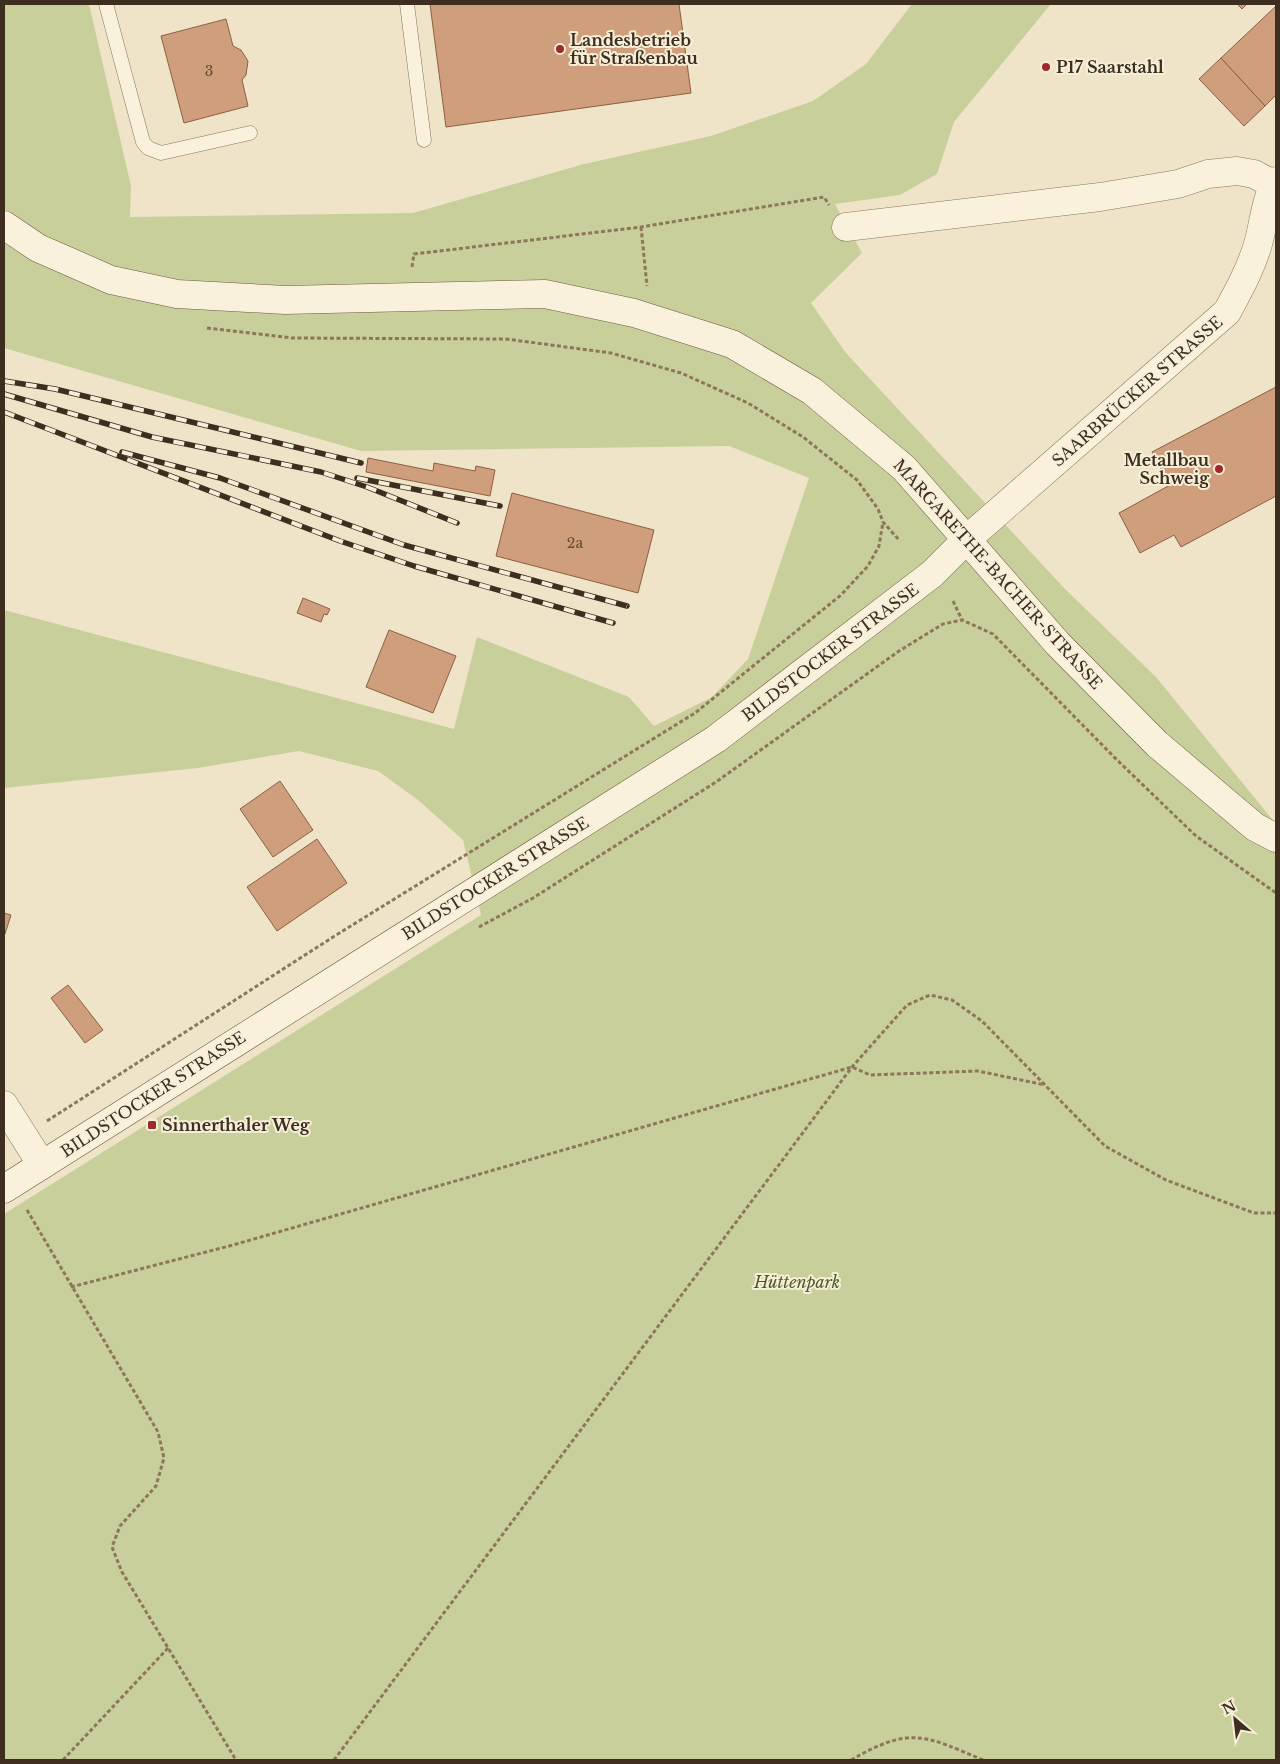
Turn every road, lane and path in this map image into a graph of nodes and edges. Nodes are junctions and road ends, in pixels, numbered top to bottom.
1 (106, 4) edge
2 (407, 4) edge
3 (250, 132) dead end
4 (424, 140) dead end
5 (1275, 183) edge
6 (4, 225) edge
7 (641, 227) junction
8 (846, 227) joint
9 (407, 297) junction
10 (650, 318) junction
11 (205, 328) dead end
12 (883, 522) junction
13 (966, 540) junction
14 (900, 541) dead end
15 (953, 601) dead end
16 (962, 620) junction
17 (1276, 838) edge
18 (1276, 893) edge
19 (475, 929) dead end
20 (852, 1067) junction
21 (1045, 1086) junction
22 (4, 1106) edge
23 (23, 1136) junction
24 (42, 1165) junction
25 (8, 1187) edge
26 (1276, 1213) edge
27 (72, 1287) junction
28 (168, 1648) junction
29 (63, 1760) edge
30 (236, 1760) edge
31 (334, 1760) edge
32 (851, 1760) edge
33 (983, 1760) edge

1 - 3 lane
2 - 4 lane
5 - 8 main road, SAARBRÜCKER STRASSE
5 - 13 main road, SAARBRÜCKER STRASSE
6 - 9 main road, MARGARETHE-BACHER-STRASSE
7 - 8 path
7 - 9 path
7 - 10 path
9 - 10 main road, MARGARETHE-BACHER-STRASSE
10 - 13 main road, MARGARETHE-BACHER-STRASSE
11 - 12 path
12 - 14 path
12 - 23 path
13 - 17 main road, MARGARETHE-BACHER-STRASSE
13 - 24 main road, BILDSTOCKER STRASSE
15 - 16 path
16 - 18 path
16 - 19 path
20 - 21 path
20 - 21 path
20 - 27 path
20 - 31 path
21 - 26 path
22 - 23 main road
23 - 24 main road
24 - 25 main road, BILDSTOCKER STRASSE
25 - 27 path
27 - 28 path
28 - 29 path
28 - 30 path
32 - 33 path

